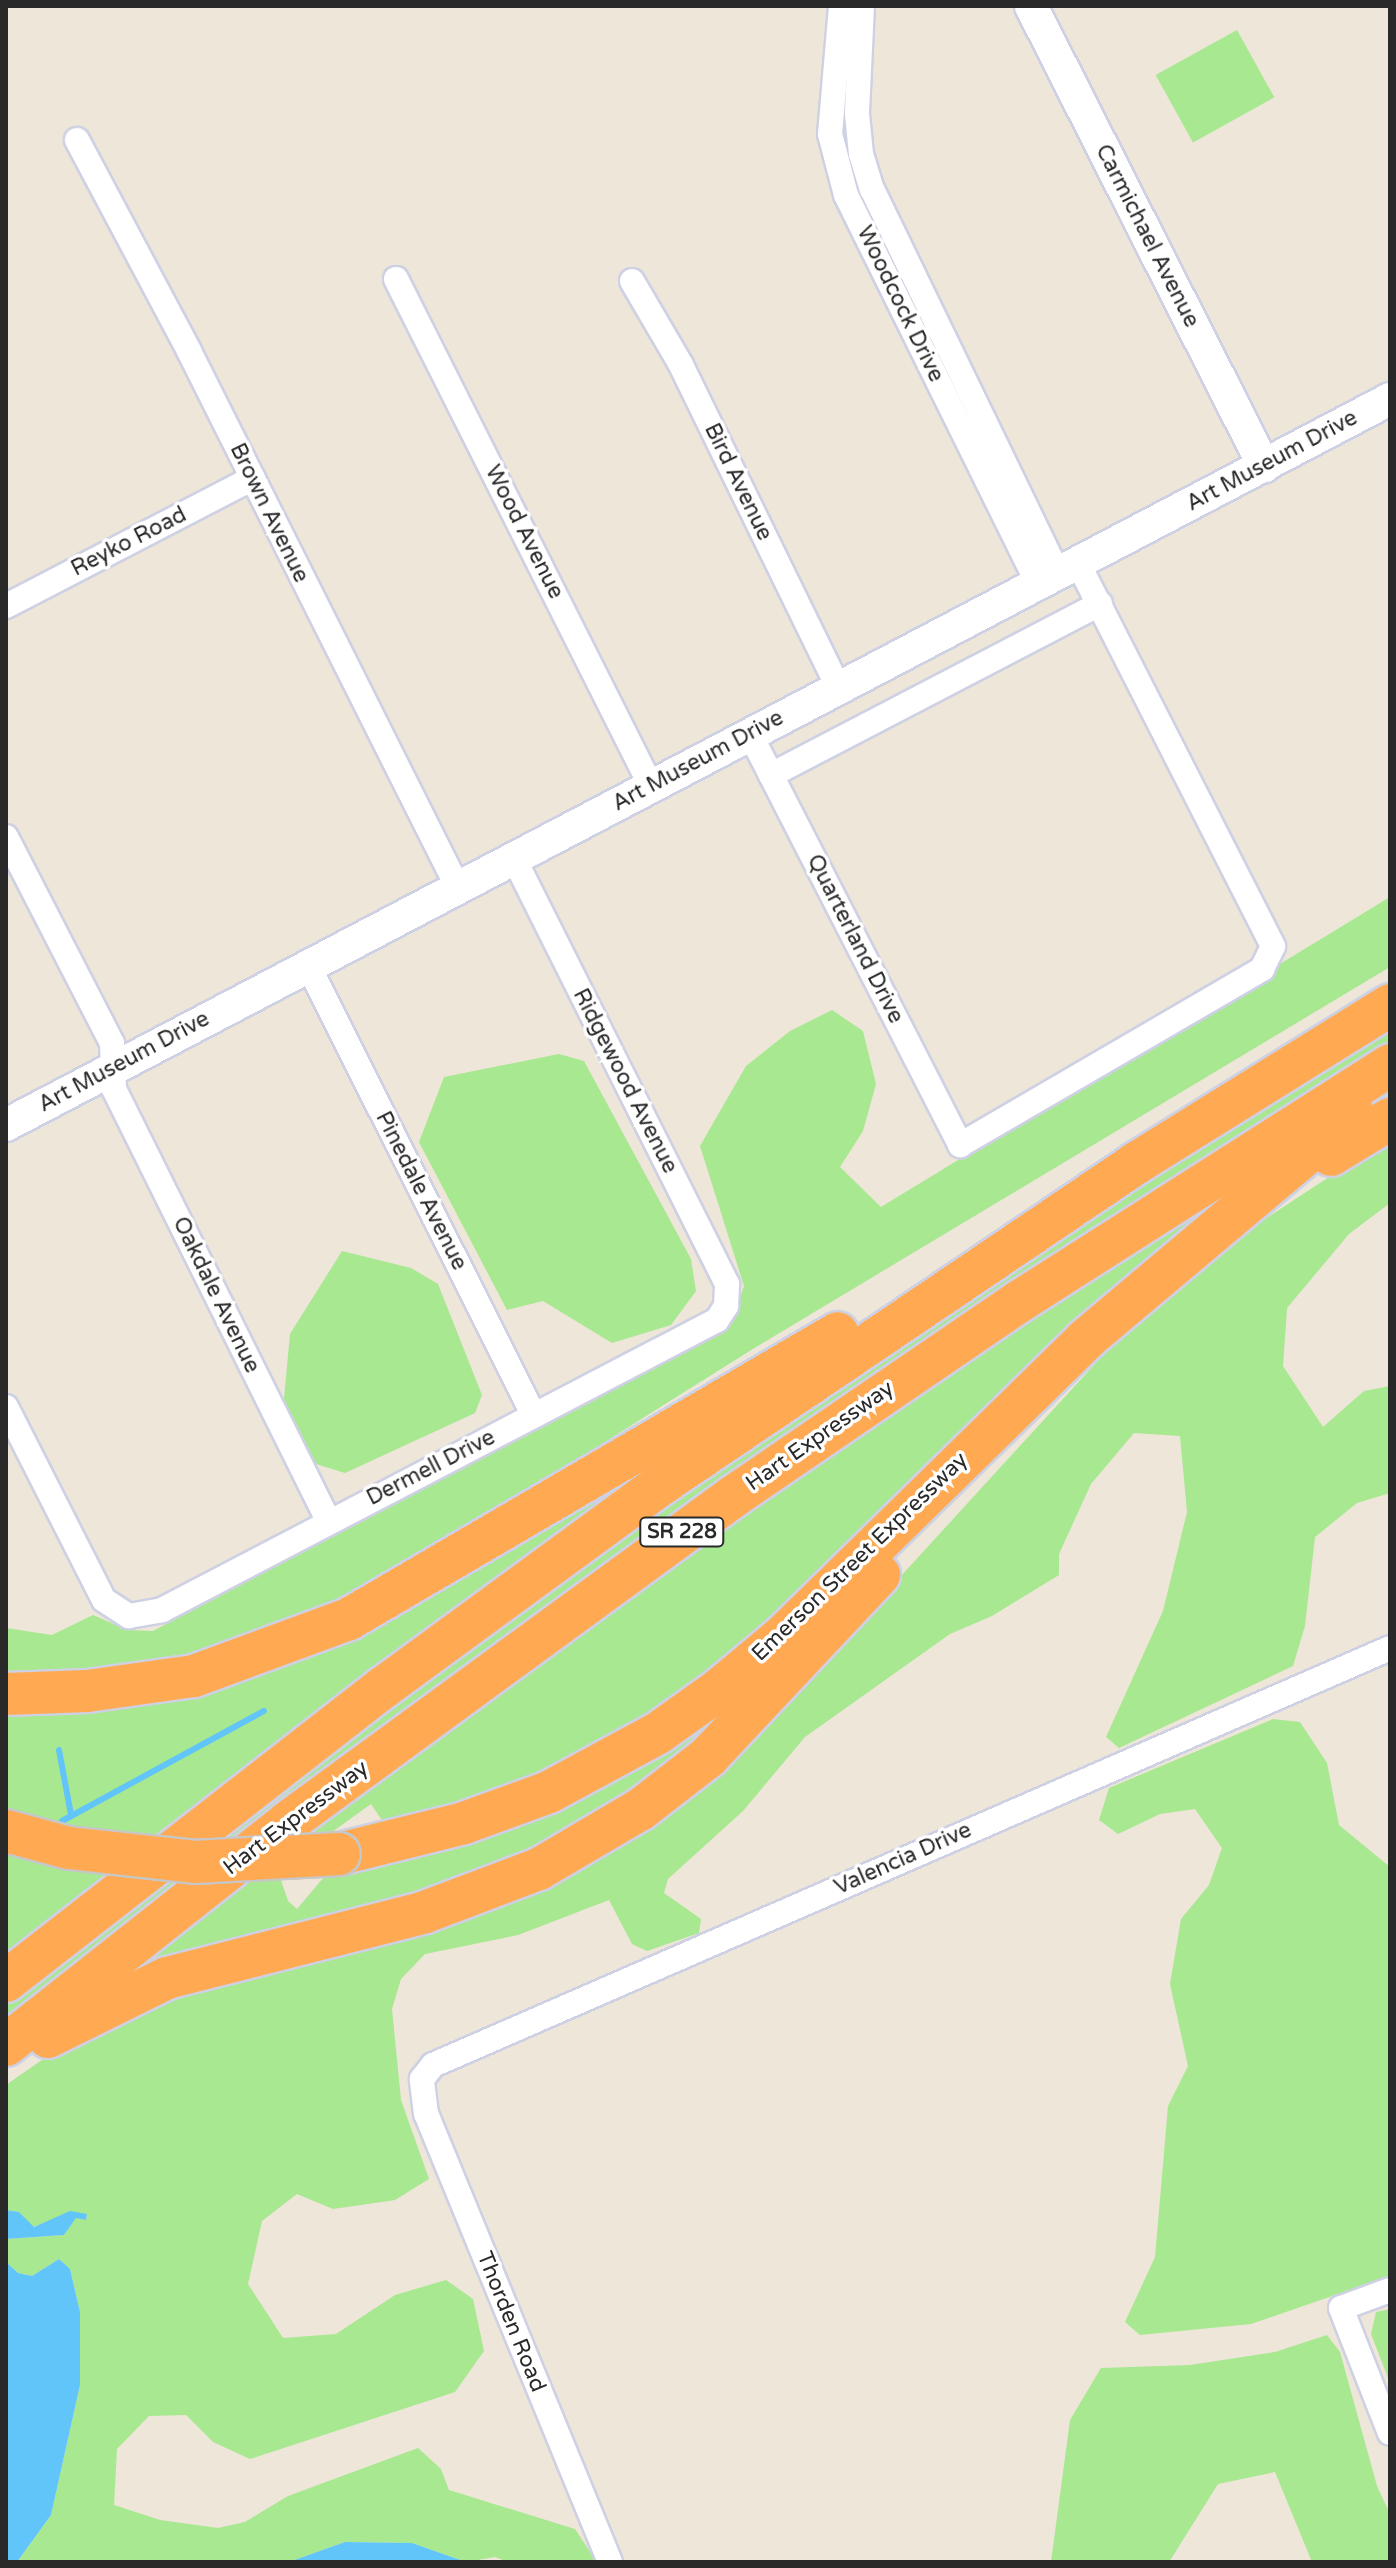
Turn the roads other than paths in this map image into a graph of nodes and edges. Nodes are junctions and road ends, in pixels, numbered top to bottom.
1 (841, 6) edge
2 (862, 6) edge
3 (1031, 6) edge
4 (77, 140) dead end
5 (396, 279) dead end
6 (632, 281) dead end
7 (1390, 399) edge
8 (1264, 466) junction
9 (253, 478) junction
10 (1058, 573) junction
11 (1100, 604) junction
12 (6, 606) edge
13 (838, 687) junction
14 (750, 734) junction
15 (771, 775) junction
16 (651, 786) junction
17 (6, 837) edge
18 (514, 858) junction
19 (458, 888) junction
20 (308, 965) junction
21 (1390, 1005) edge
22 (1390, 1065) edge
23 (114, 1068) junction
24 (1390, 1088) edge
25 (1390, 1119) edge
26 (6, 1125) edge
27 (1138, 1162) junction
28 (1173, 1266) junction
29 (726, 1306) joint
30 (1047, 1376) junction
31 (6, 1407) edge
32 (534, 1416) junction
33 (328, 1520) junction
34 (1390, 1648) edge
35 (6, 1694) edge
36 (6, 1831) edge
37 (6, 1981) edge
38 (6, 2045) edge
39 (6, 2062) edge
40 (422, 2079) joint
41 (1390, 2290) edge
42 (1390, 2433) edge
43 (610, 2562) edge

1 - 10 street, Woodcock Drive
2 - 10 street, Woodcock Drive
3 - 8 street, Carmichael Avenue
4 - 9 street, Brown Avenue
5 - 16 street, Wood Avenue
6 - 13 street, Bird Avenue
7 - 8 street, Art Museum Drive
8 - 10 street, Art Museum Drive
9 - 12 street, Reyko Road
9 - 19 street, Brown Avenue
10 - 11 street
10 - 13 street, Art Museum Drive
11 - 15 street
11 - 15 street, Quarterland Drive
13 - 14 street, Art Museum Drive
14 - 15 street, Quarterland Drive
14 - 16 street, Art Museum Drive
16 - 18 street, Art Museum Drive
17 - 23 street, Oakdale Avenue
18 - 19 street, Art Museum Drive
18 - 29 street, Ridgewood Avenue
19 - 20 street, Art Museum Drive
20 - 23 street, Art Museum Drive
20 - 32 street, Pinedale Avenue
21 - 27 highway
22 - 38 highway, Hart Expressway / SR 228
23 - 26 street, Art Museum Drive
23 - 33 street, Oakdale Avenue
24 - 28 highway, Emerson Street Expressway
25 - 28 highway
27 - 35 highway
27 - 37 highway, SR 228
28 - 30 highway, Emerson Street Expressway
29 - 32 street, Dermell Drive
30 - 36 highway, Emerson Street Expressway, bridge
30 - 39 highway
31 - 33 street, Dermell Drive
32 - 33 street, Dermell Drive
34 - 40 street, Valencia Drive
40 - 43 street, Thorden Road
41 - 42 street

